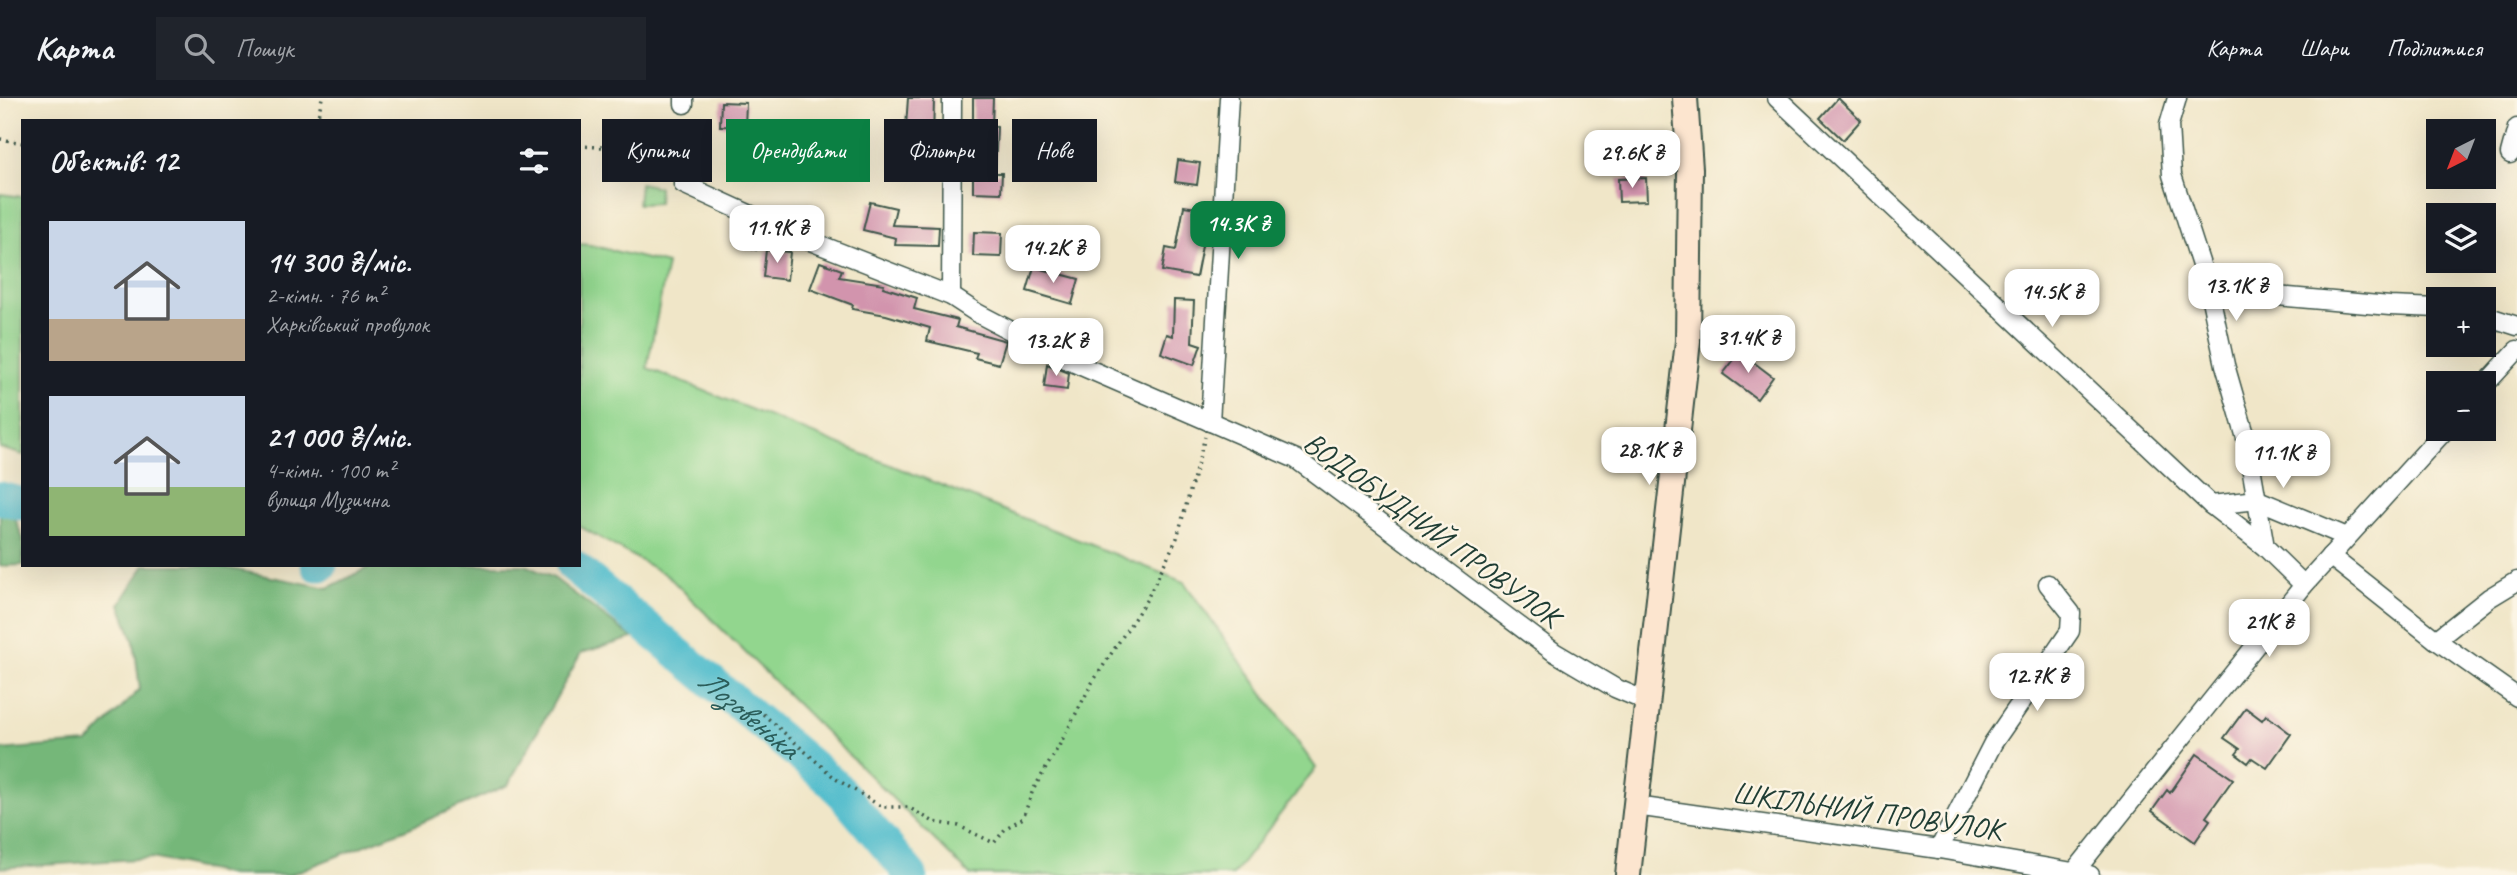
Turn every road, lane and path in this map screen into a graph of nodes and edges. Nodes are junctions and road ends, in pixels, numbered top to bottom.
1 (323, 98) edge
2 (952, 98) edge
3 (1229, 98) edge
4 (1685, 98) edge
5 (1777, 98) edge
6 (2177, 98) edge
7 (684, 101) edge
8 (318, 119) edge
9 (684, 119) edge
10 (2517, 128) edge
11 (0, 139) edge
12 (21, 143) edge
13 (581, 146) edge
14 (602, 147) edge
15 (2510, 154) dead end
16 (694, 182) edge
17 (2209, 290) junction
18 (951, 296) junction
19 (2426, 308) edge
20 (2496, 319) edge
21 (2517, 326) edge
22 (2517, 350) edge
23 (2496, 373) edge
24 (1210, 422) junction
25 (2435, 441) edge
26 (2258, 500) junction
27 (2211, 505) junction
28 (2347, 537) junction
29 (2265, 548) junction
30 (2330, 556) junction
31 (2517, 581) edge
32 (2048, 583) dead end
33 (2304, 585) junction
34 (2437, 640) junction
35 (2517, 697) edge
36 (1648, 702) junction
37 (763, 714) dead end
38 (1636, 806) junction
39 (1938, 849) junction
40 (2079, 874) edge
41 (1628, 875) edge

1 - 8 path
2 - 18 street
3 - 24 street
4 - 36 main road
5 - 27 street
6 - 17 street
7 - 9 path
10 - 15 street
11 - 12 path
13 - 14 path
16 - 18 street, ВОДОБУДНИЙ ПРОВУЛОК
17 - 19 street
17 - 26 street
18 - 24 street, ВОДОБУДНИЙ ПРОВУЛОК
20 - 21 street
22 - 23 street
24 - 36 street, ВОДОБУДНИЙ ПРОВУЛОК
24 - 37 path
25 - 28 street
26 - 27 street
26 - 28 street
26 - 29 street
27 - 29 street
28 - 30 street
29 - 33 street
30 - 33 street
30 - 34 street
31 - 34 street
32 - 39 street
33 - 40 street
34 - 35 street
36 - 38 main road
38 - 39 street, ШКІЛЬНИЙ ПРОВУЛОК
38 - 41 main road
39 - 40 street, ШКІЛЬНИЙ ПРОВУЛОК

